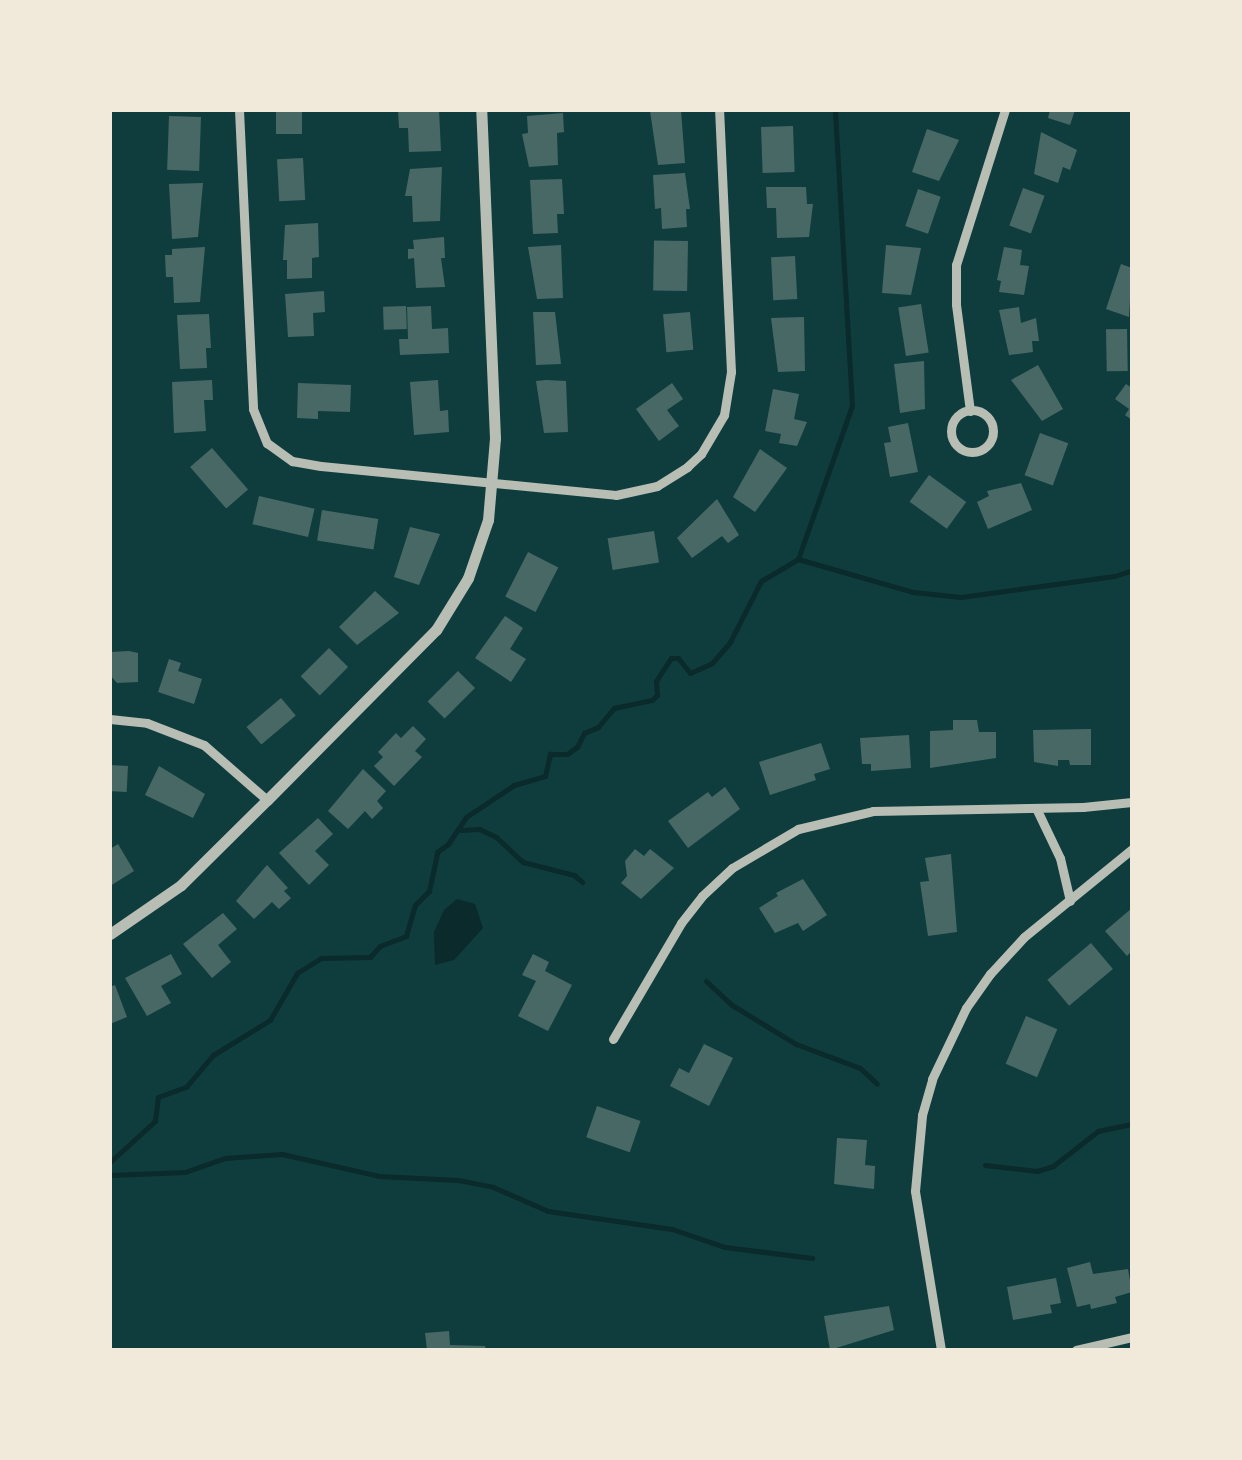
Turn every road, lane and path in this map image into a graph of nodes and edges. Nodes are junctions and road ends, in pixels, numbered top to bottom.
1 (239, 110) edge
2 (481, 110) edge
3 (720, 110) edge
4 (1004, 110) edge
5 (970, 411) junction
6 (494, 484) junction
7 (110, 719) edge
8 (267, 800) junction
9 (1132, 802) edge
10 (1036, 808) junction
11 (1132, 849) edge
12 (1070, 900) junction
13 (110, 934) edge
14 (613, 1039) dead end
15 (1132, 1337) edge
16 (941, 1350) edge
17 (1076, 1350) edge

1 - 6 street
2 - 6 street
3 - 6 street
4 - 5 street
5 - 5 street
6 - 8 street
7 - 8 street
8 - 13 street
9 - 10 street
10 - 12 street
10 - 14 street
11 - 12 street
12 - 16 street
15 - 17 street

